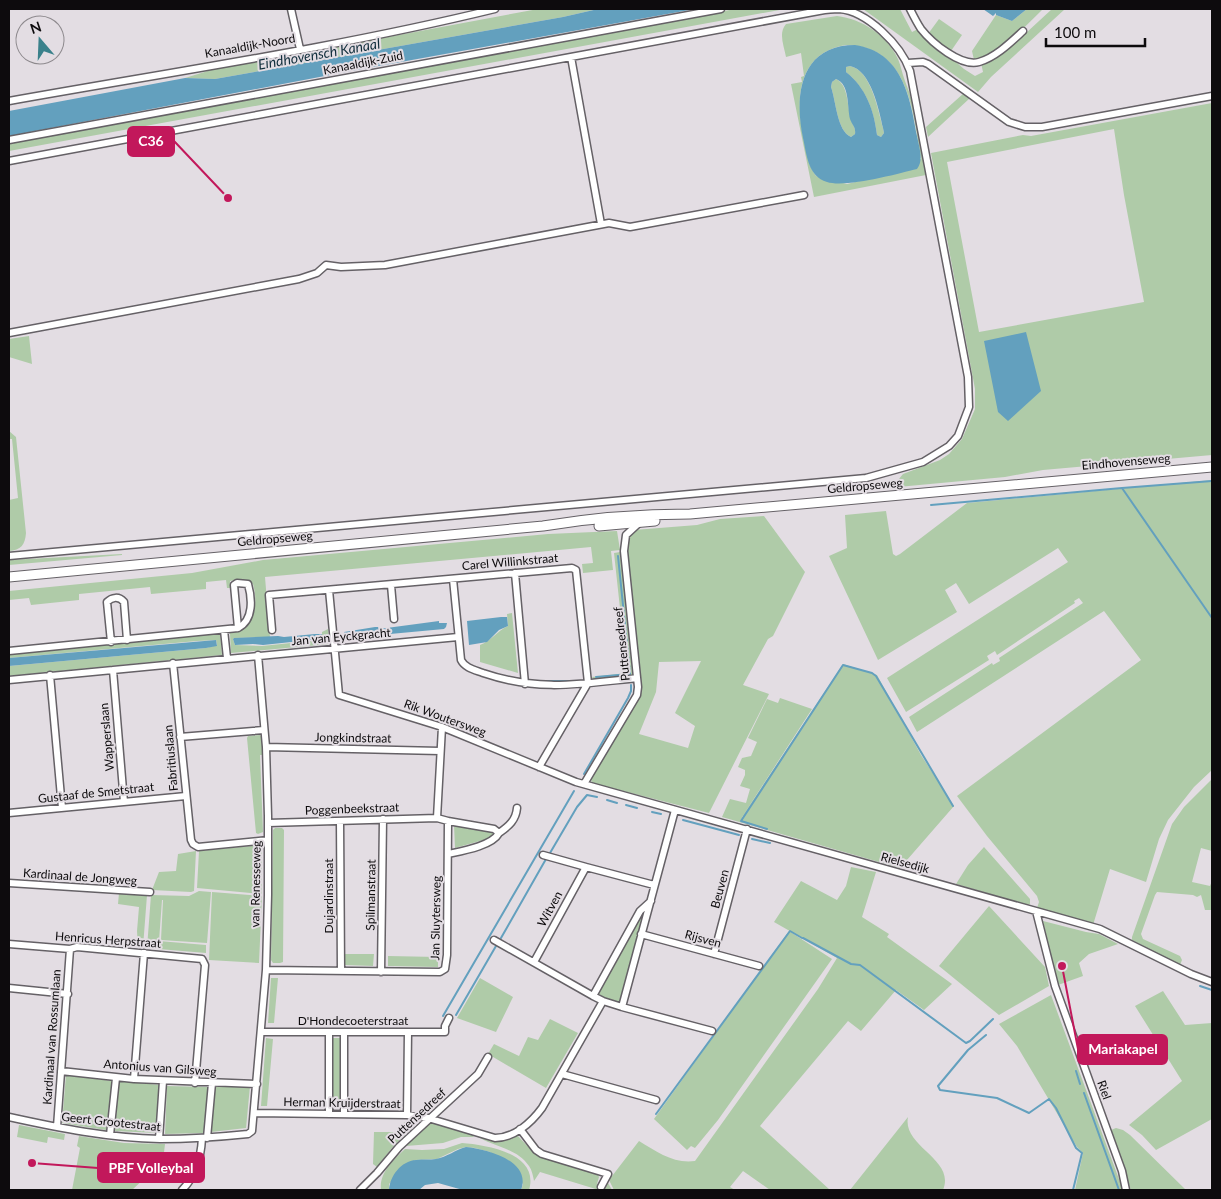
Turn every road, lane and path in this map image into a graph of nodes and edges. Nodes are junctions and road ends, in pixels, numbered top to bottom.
1 (291, 9) edge
2 (495, 9) edge
3 (721, 9) edge
4 (910, 9) edge
5 (1024, 31) dead end
6 (300, 49) junction
7 (571, 56) junction
8 (908, 64) junction
9 (1212, 96) edge
10 (9, 101) edge
11 (9, 140) edge
12 (9, 161) edge
13 (804, 195) dead end
14 (602, 224) junction
15 (9, 333) edge
16 (1212, 467) edge
17 (1042, 482) joint
18 (690, 514) junction
19 (640, 523) junction
20 (543, 526) junction
21 (9, 556) edge
22 (515, 573) junction
23 (9, 577) edge
24 (453, 579) junction
25 (391, 585) junction
26 (329, 590) junction
27 (394, 619) dead end
28 (238, 628) junction
29 (224, 630) junction
30 (272, 630) dead end
31 (458, 637) junction
32 (127, 640) junction
33 (110, 642) junction
34 (334, 649) junction
35 (9, 651) edge
36 (258, 655) junction
37 (227, 658) junction
38 (173, 663) junction
39 (112, 670) junction
40 (50, 675) junction
41 (637, 678) junction
42 (9, 680) edge
43 (588, 683) junction
44 (525, 684) junction
45 (442, 727) junction
46 (264, 730) junction
47 (180, 737) junction
48 (266, 747) junction
49 (440, 751) junction
50 (539, 766) junction
51 (584, 784) junction
52 (186, 796) junction
53 (124, 802) junction
54 (62, 808) junction
55 (517, 808) dead end
56 (675, 810) junction
57 (9, 813) edge
58 (437, 818) junction
59 (383, 819) junction
60 (340, 821) junction
61 (448, 821) junction
62 (268, 823) junction
63 (747, 830) junction
64 (499, 833) junction
65 (268, 840) junction
66 (448, 854) junction
67 (543, 855) dead end
68 (586, 867) junction
69 (9, 884) edge
70 (654, 885) junction
71 (150, 892) dead end
72 (650, 901) junction
73 (1036, 911) junction
74 (641, 934) junction
75 (494, 940) dead end
76 (9, 944) edge
77 (70, 949) junction
78 (144, 953) junction
79 (714, 954) junction
80 (534, 962) junction
81 (760, 966) dead end
82 (266, 970) junction
83 (341, 971) junction
84 (381, 972) junction
85 (1212, 982) edge
86 (9, 988) edge
87 (68, 994) junction
88 (593, 996) junction
89 (602, 1001) junction
90 (622, 1007) junction
91 (449, 1018) dead end
92 (712, 1031) dead end
93 (260, 1032) junction
94 (329, 1032) junction
95 (344, 1032) junction
96 (408, 1032) junction
97 (488, 1058) dead end
98 (61, 1071) junction
99 (562, 1074) junction
100 (116, 1078) junction
101 (134, 1079) junction
102 (163, 1081) junction
103 (195, 1082) junction
104 (212, 1083) junction
105 (257, 1084) junction
106 (656, 1100) dead end
107 (255, 1113) junction
108 (329, 1114) junction
109 (344, 1114) junction
110 (408, 1114) junction
111 (9, 1117) edge
112 (428, 1118) junction
113 (57, 1127) junction
114 (520, 1129) junction
115 (110, 1135) junction
116 (205, 1138) junction
117 (159, 1139) junction
118 (601, 1187) dead end
119 (182, 1190) edge
120 (360, 1190) edge
121 (1126, 1190) edge

1 - 6 street
2 - 6 street, Kanaaldijk-Noord
3 - 11 street, Kanaaldijk-Zuid
4 - 5 street
6 - 10 street, Kanaaldijk-Noord
7 - 8 street
7 - 12 street
7 - 14 street
8 - 9 street
8 - 21 street
13 - 14 street
14 - 15 street
16 - 17 main road, Eindhovenseweg
17 - 18 main road, Geldropseweg
18 - 19 main road, Geldropseweg
18 - 20 main road, Geldropseweg
19 - 20 main road, Geldropseweg
19 - 41 street, Puttensedreef
20 - 23 main road, Geldropseweg
22 - 24 street, Carel Willinkstraat
22 - 43 street, Carel Willinkstraat
22 - 44 street
24 - 25 street, Carel Willinkstraat
24 - 31 street
25 - 26 street, Carel Willinkstraat
25 - 27 street
26 - 30 street, Carel Willinkstraat
26 - 34 street
28 - 28 street
28 - 29 street
29 - 32 street
29 - 37 street
31 - 34 street, Jan van Eyckgracht
31 - 44 street
32 - 33 street
32 - 33 street
33 - 35 street
34 - 36 street, Jan van Eyckgracht
34 - 45 street, Rik Woutersweg
36 - 37 street, Jan van Eyckgracht
36 - 46 street, van Renesseweg
37 - 38 street, Jan van Eyckgracht
38 - 39 street, Jan van Eyckgracht
38 - 47 street, Fabritiuslaan
39 - 40 street, Jan van Eyckgracht
39 - 53 street, Wapperslaan
40 - 42 street, Jan van Eyckgracht
40 - 54 street
41 - 43 street
41 - 51 street, Puttensedreef
43 - 44 street
43 - 50 street
45 - 49 street
45 - 50 street, Rik Woutersweg
46 - 47 street
46 - 48 street, van Renesseweg
47 - 52 street, Fabritiuslaan
48 - 49 street, Jongkindstraat
48 - 62 street, van Renesseweg
49 - 58 street
50 - 51 street, Rik Woutersweg
51 - 56 street, Rielsedijk
52 - 53 street, Gustaaf de Smetstraat
52 - 65 street, Fabritiuslaan
53 - 54 street, Gustaaf de Smetstraat
54 - 57 street, Gustaaf de Smetstraat
55 - 64 street
56 - 63 street, Rielsedijk
56 - 70 street
58 - 59 street, Poggenbeekstraat
58 - 61 street
59 - 60 street, Poggenbeekstraat
59 - 84 street, Spilmanstraat
60 - 62 street, Poggenbeekstraat
60 - 83 street, Dujardinstraat
61 - 64 street
61 - 66 street, Jan Sluytersweg
62 - 65 street, van Renesseweg
63 - 73 street, Rielsedijk
63 - 79 street, Beuven
64 - 66 street
65 - 82 street, van Renesseweg
66 - 84 street, Jan Sluytersweg
67 - 68 street
68 - 70 street
68 - 80 street, Witven
69 - 71 street, Kardinaal de Jongweg
70 - 72 street
72 - 74 street
72 - 88 street
73 - 85 street, Rielsedijk
73 - 121 street, Riel
74 - 79 street, Rijsven
74 - 90 street
75 - 80 street
76 - 77 street, Henricus Herpstraat
77 - 78 street, Henricus Herpstraat
77 - 87 street, Kardinaal van Rossumlaan
78 - 101 street
78 - 103 street, Henricus Herpstraat
79 - 81 street, Rijsven
80 - 88 street
82 - 83 street, Jan Sluytersweg
82 - 93 street, van Renesseweg
83 - 84 street, Jan Sluytersweg
86 - 87 street
87 - 98 street, Kardinaal van Rossumlaan
88 - 89 street
89 - 90 street
89 - 99 street
90 - 92 street
91 - 96 street, D'Hondecoeterstraat
93 - 94 street, D'Hondecoeterstraat
93 - 105 street, van Renesseweg
94 - 95 street, D'Hondecoeterstraat
94 - 108 street
95 - 96 street, D'Hondecoeterstraat
95 - 109 street
96 - 110 street
97 - 112 street, Puttensedreef
98 - 100 street, Antonius van Gilsweg
98 - 113 street, Kardinaal van Rossumlaan
99 - 106 street
99 - 114 street
100 - 101 street, Antonius van Gilsweg
100 - 115 street
101 - 102 street, Antonius van Gilsweg
102 - 103 street, Antonius van Gilsweg
102 - 117 street
103 - 104 street, Antonius van Gilsweg
104 - 105 street, Antonius van Gilsweg
104 - 116 street
105 - 107 street, van Renesseweg
107 - 108 street, Herman Kruijderstraat
107 - 116 street, Geert Grootestraat
108 - 109 street, Herman Kruijderstraat
109 - 110 street, Herman Kruijderstraat
110 - 112 street, Herman Kruijderstraat
111 - 113 street, Geert Grootestraat
112 - 114 street
112 - 120 street, Puttensedreef
113 - 115 street, Geert Grootestraat
114 - 118 street
115 - 117 street, Geert Grootestraat
116 - 117 street, Geert Grootestraat
116 - 119 street

